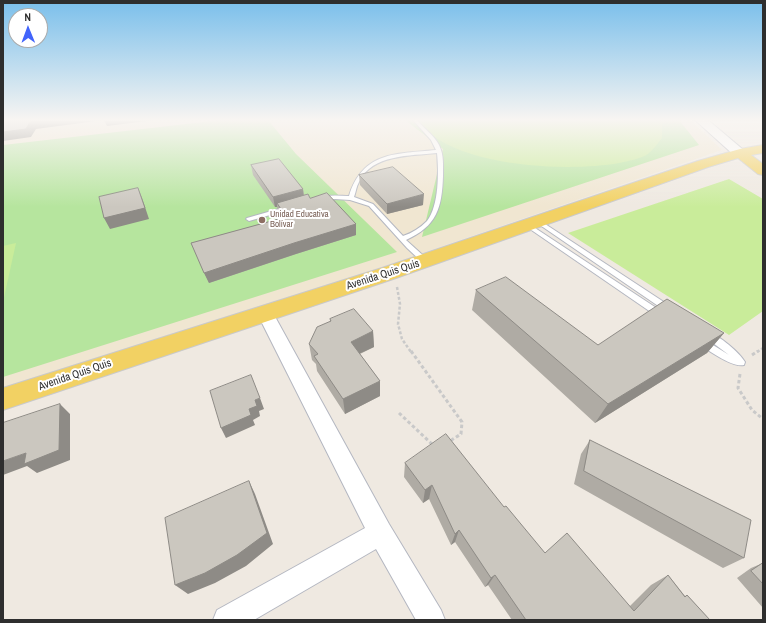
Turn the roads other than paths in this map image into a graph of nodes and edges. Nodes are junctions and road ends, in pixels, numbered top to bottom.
1 (735, 149) edge
2 (753, 149) edge
3 (439, 151) joint
4 (740, 153) junction
5 (763, 170) edge
6 (351, 198) junction
7 (312, 202) edge
8 (298, 205) edge
9 (249, 219) dead end
10 (534, 224) junction
11 (402, 239) junction
12 (425, 261) junction
13 (265, 313) junction
14 (674, 313) edge
15 (671, 322) edge
16 (700, 330) edge
17 (697, 339) edge
18 (3, 400) edge
19 (380, 533) junction
20 (227, 620) edge
21 (431, 620) edge

1 - 4 main road
2 - 4 main road, Avenida Quis Quis
3 - 6 lane
3 - 11 lane
4 - 5 main road
4 - 10 main road, Avenida Quis Quis
6 - 7 lane
6 - 11 lane
8 - 9 lane
10 - 12 main road, Avenida Quis Quis
10 - 14 lane
10 - 15 lane
11 - 12 lane
12 - 13 main road, Avenida Quis Quis
13 - 18 main road, Avenida Quis Quis
13 - 19 street
16 - 17 lane
19 - 20 street
19 - 21 street

